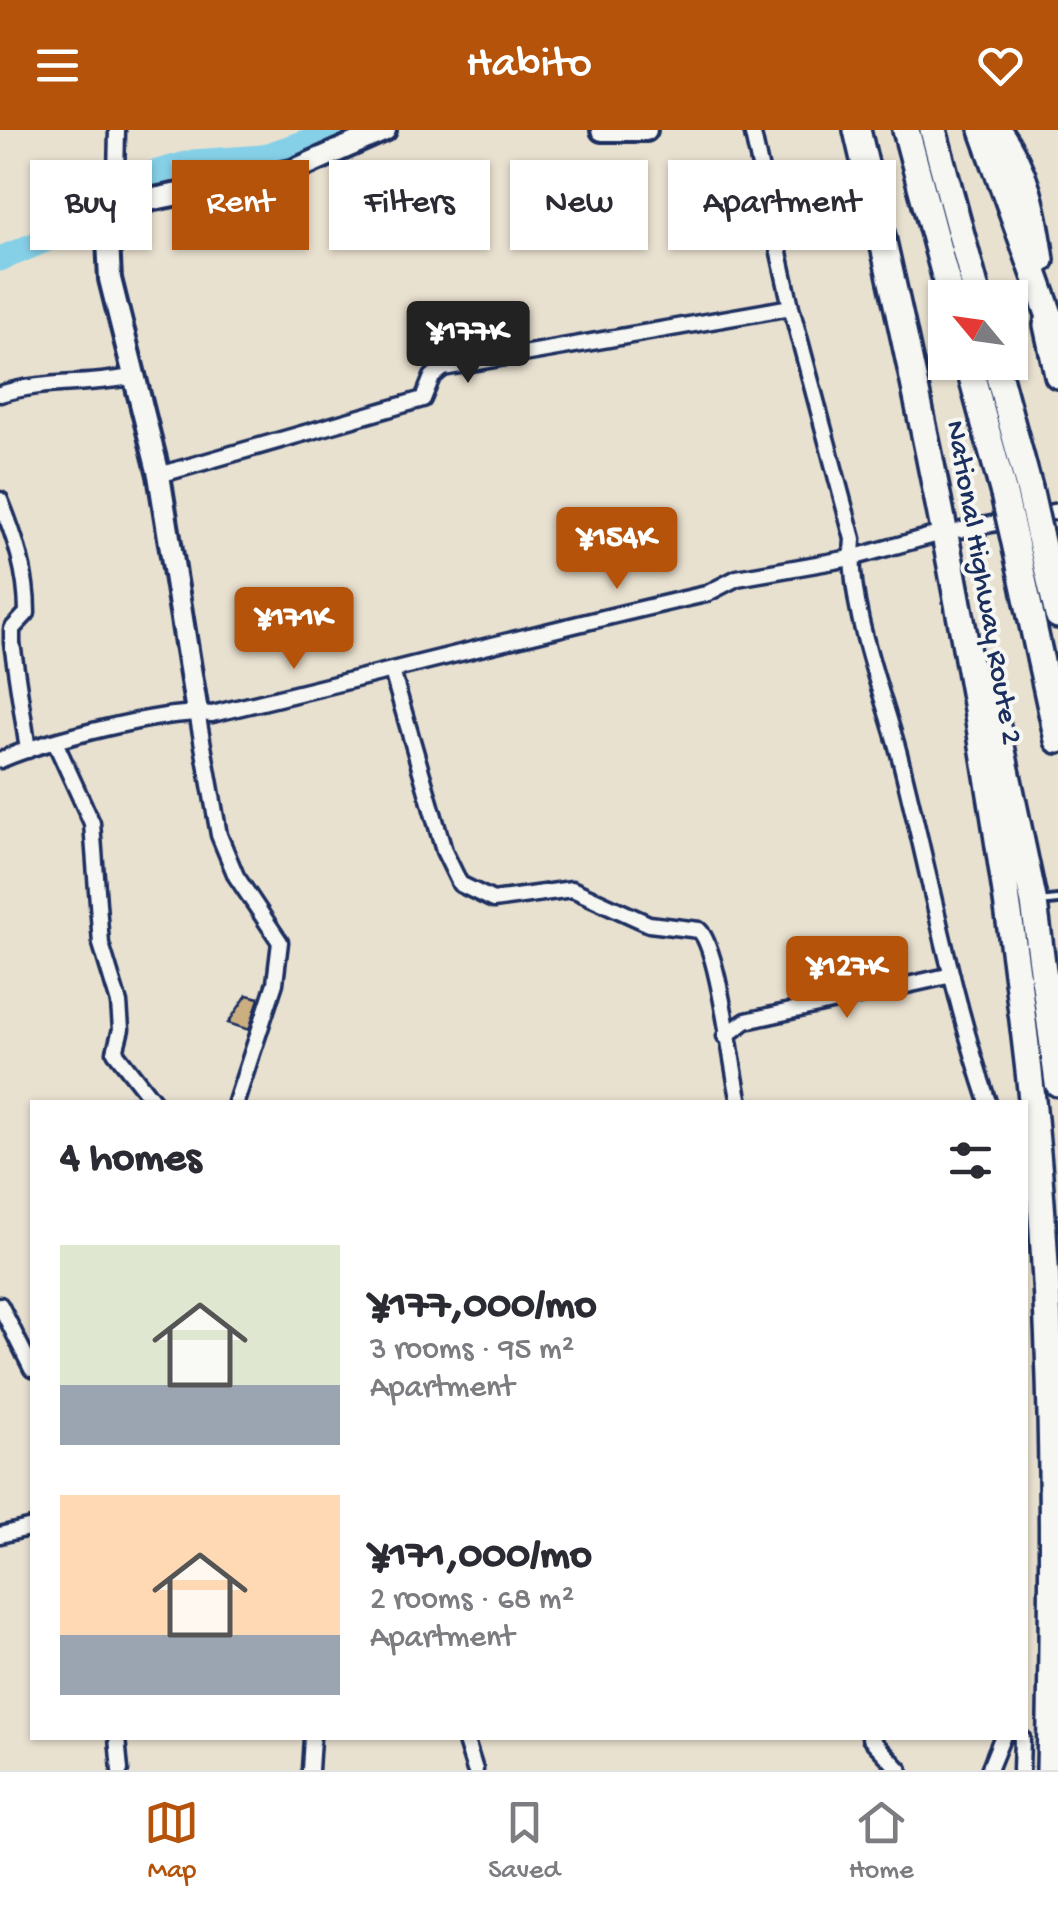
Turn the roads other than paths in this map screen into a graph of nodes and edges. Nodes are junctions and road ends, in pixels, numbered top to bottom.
1 (116, 130) edge
2 (385, 130) edge
3 (602, 130) edge
4 (646, 130) edge
5 (752, 130) edge
6 (857, 130) edge
7 (906, 130) edge
8 (933, 130) edge
9 (982, 130) edge
10 (997, 130) edge
11 (116, 160) edge
12 (152, 199) edge
13 (108, 250) edge
14 (946, 280) edge
15 (973, 280) edge
16 (1044, 297) junction
17 (791, 307) junction
18 (1058, 339) edge
19 (1058, 375) edge
20 (135, 376) junction
21 (973, 380) edge
22 (1000, 380) edge
23 (0, 394) edge
24 (922, 414) junction
25 (158, 475) junction
26 (0, 500) edge
27 (1058, 510) edge
28 (961, 530) dead end
29 (1027, 535) junction
30 (931, 536) dead end
31 (852, 558) junction
32 (1058, 614) edge
33 (392, 671) junction
34 (197, 712) junction
35 (1058, 740) edge
36 (56, 744) junction
37 (28, 750) junction
38 (0, 760) edge
39 (1046, 902) edge
40 (952, 975) junction
41 (726, 1036) junction
42 (1058, 1083) edge
43 (152, 1100) edge
44 (237, 1100) edge
45 (740, 1100) edge
46 (987, 1100) edge
47 (0, 1305) edge
48 (30, 1364) edge
49 (30, 1527) edge
50 (0, 1534) edge
51 (117, 1740) edge
52 (312, 1740) edge
53 (466, 1740) edge
54 (872, 1740) edge
55 (1001, 1740) edge
56 (1022, 1740) edge
57 (120, 1770) edge
58 (310, 1770) edge
59 (475, 1770) edge
60 (900, 1770) edge
61 (989, 1770) edge
62 (1021, 1770) edge
63 (1050, 1770) edge

1 - 11 street
2 - 12 street
3 - 4 street
5 - 17 street
6 - 24 highway, National Highway Route 2
7 - 14 highway
8 - 15 highway
9 - 16 highway
10 - 16 highway
13 - 20 street
16 - 18 highway
16 - 19 highway
17 - 25 street
17 - 31 street
20 - 23 street
20 - 25 street
21 - 29 highway, bridge
22 - 29 highway, bridge
24 - 39 highway
24 - 63 highway, National Highway Route 2
25 - 34 street
26 - 37 street
27 - 28 street
29 - 32 highway
29 - 35 highway
30 - 31 street
31 - 33 street
31 - 40 street
33 - 34 street
33 - 41 street
34 - 36 street
34 - 44 street
36 - 37 street
36 - 43 street
37 - 38 street
39 - 42 highway
40 - 41 street
40 - 46 street
41 - 45 street
47 - 48 street
49 - 50 street
51 - 57 street
52 - 58 street
53 - 59 street
54 - 60 street
55 - 61 street
56 - 62 street

